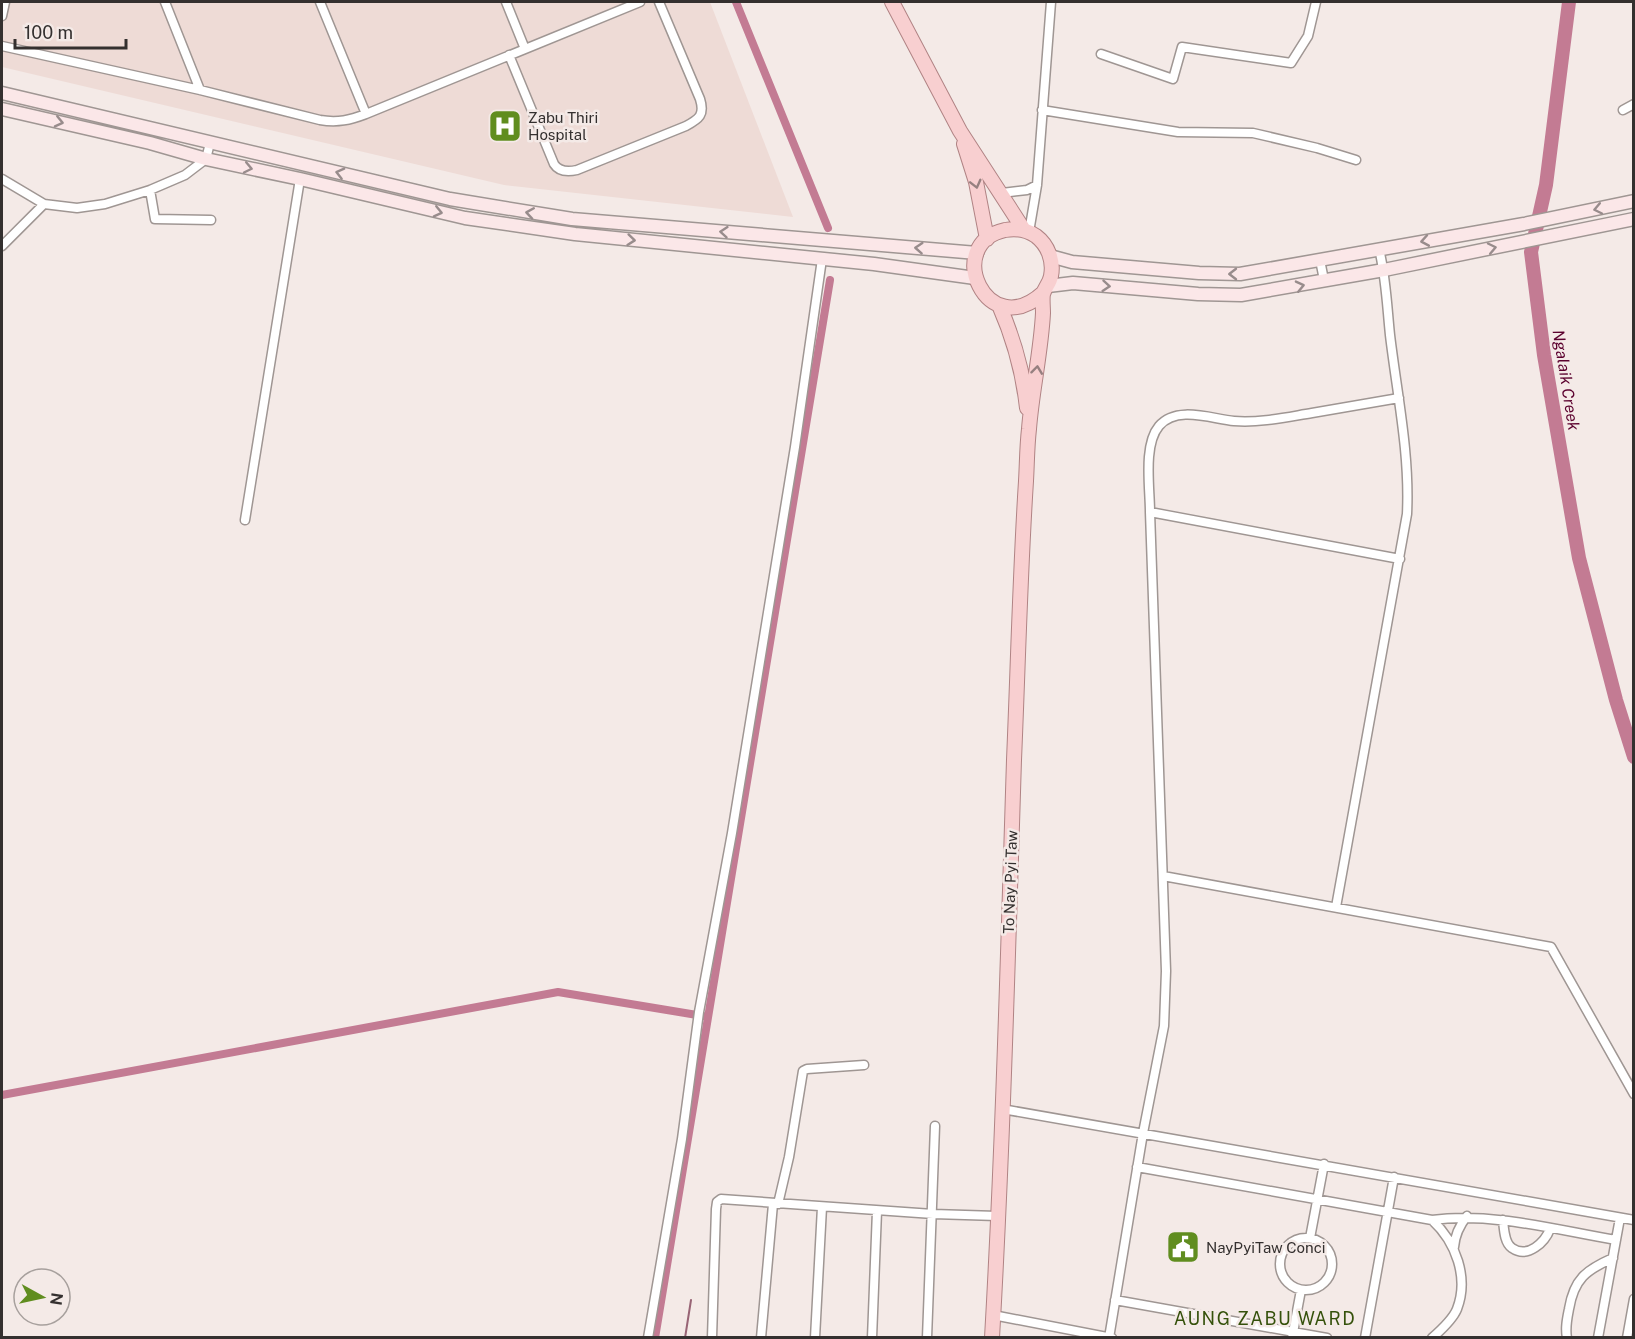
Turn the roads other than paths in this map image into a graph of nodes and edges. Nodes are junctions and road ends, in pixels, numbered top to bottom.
1 (5, 2) edge
2 (165, 2) edge
3 (320, 2) edge
4 (506, 2) edge
5 (639, 2) edge
6 (659, 2) edge
7 (892, 2) edge
8 (1051, 2) edge
9 (1316, 2) edge
10 (2, 16) edge
11 (2, 46) edge
12 (525, 49) junction
13 (1101, 54) dead end
14 (509, 55) junction
15 (200, 90) junction
16 (2, 93) edge
17 (1634, 104) edge
18 (2, 109) edge
19 (1042, 110) junction
20 (1623, 110) dead end
21 (366, 114) junction
22 (960, 131) junction
23 (210, 143) junction
24 (206, 159) junction
25 (1356, 160) dead end
26 (2, 179) edge
27 (300, 179) junction
28 (1037, 185) junction
29 (150, 190) junction
30 (1002, 193) junction
31 (1634, 201) edge
32 (44, 204) junction
33 (1634, 219) edge
34 (211, 220) dead end
35 (1026, 231) junction
36 (987, 239) junction
37 (2, 246) edge
38 (1379, 249) junction
39 (977, 253) junction
40 (1050, 256) junction
41 (822, 259) junction
42 (1320, 260) junction
43 (1384, 270) junction
44 (975, 279) junction
45 (1324, 280) junction
46 (1046, 289) junction
47 (999, 305) junction
48 (1399, 398) junction
49 (1029, 428) junction
50 (1150, 512) junction
51 (245, 520) dead end
52 (1400, 559) junction
53 (1163, 876) junction
54 (1336, 907) junction
55 (864, 1065) dead end
56 (1634, 1094) edge
57 (1002, 1109) junction
58 (935, 1126) dead end
59 (1143, 1133) junction
60 (1324, 1164) junction
61 (1137, 1167) junction
62 (1394, 1177) junction
63 (1318, 1200) junction
64 (776, 1204) junction
65 (822, 1207) junction
66 (877, 1211) junction
67 (1388, 1212) junction
68 (933, 1214) junction
69 (997, 1216) junction
70 (1467, 1216) junction
71 (1620, 1218) junction
72 (1432, 1220) junction
73 (1503, 1220) junction
74 (1634, 1220) edge
75 (1550, 1228) junction
76 (1311, 1238) junction
77 (1616, 1240) junction
78 (1454, 1247) junction
79 (1613, 1258) junction
80 (1301, 1290) junction
81 (1634, 1299) edge
82 (1115, 1300) junction
83 (993, 1314) junction
84 (1292, 1334) edge
85 (1435, 1336) edge
86 (1110, 1337) edge
87 (648, 1338) edge
88 (712, 1338) edge
89 (761, 1338) edge
90 (815, 1338) edge
91 (872, 1338) edge
92 (927, 1338) edge
93 (992, 1338) edge
94 (1327, 1338) edge
95 (1365, 1338) edge
96 (1567, 1338) edge
97 (1598, 1338) edge
98 (1627, 1338) edge

1 - 10 street
2 - 15 street
3 - 21 street
4 - 12 street
5 - 12 street
6 - 14 street
7 - 22 main road
8 - 19 street
9 - 13 street
11 - 15 street
12 - 14 street
14 - 21 street
15 - 21 street
16 - 23 main road
17 - 20 street
18 -> 24 main road
19 - 25 street
19 - 28 street
22 - 30 main road
22 -> 36 main road
23 - 24 street
39 -> 23 main road
24 -> 27 main road
24 - 29 street
26 - 32 street
27 -> 41 main road
27 - 51 street
28 - 30 street
28 - 35 street
29 - 32 street
29 - 34 street
30 - 35 main road
31 -> 38 main road
32 - 37 street
43 -> 33 main road
35 - 36 main road
35 - 40 main road
36 - 39 main road
38 - 42 main road
38 - 43 street
39 - 44 main road
42 -> 40 main road
40 - 46 main road
41 - 44 main road
41 - 87 street
42 - 45 street
43 - 45 main road
43 - 48 street
44 - 47 main road
46 -> 45 main road
46 - 47 main road
49 -> 46 main road
47 - 49 main road
48 - 50 street
48 - 52 street
49 - 57 main road, To Nay Pyi Taw
50 - 52 street
50 - 53 street
52 - 54 street
53 - 54 street
53 - 59 street
54 - 56 street
55 - 64 street
57 - 59 street
57 - 69 main road, To Nay Pyi Taw
58 - 68 street
59 - 60 street
59 - 61 street
60 - 62 street
60 - 63 street
61 - 63 street
61 - 82 street
62 - 67 street
62 - 71 street
63 - 67 street
63 - 76 street
64 - 65 street
64 - 88 street
64 - 89 street
65 - 66 street
65 - 90 street
66 - 68 street
66 - 91 street
67 - 72 street
67 - 95 street
68 - 69 street
68 - 92 street
69 - 83 main road, To Nay Pyi Taw
70 - 72 street
70 - 73 street
70 - 78 street
71 - 74 street
71 - 77 street
72 - 78 street
73 - 75 street
73 - 75 street
75 - 77 street
76 - 80 street
76 - 80 street
77 - 79 street
78 - 85 street
79 - 96 street
79 - 97 street
80 - 84 street
81 - 98 street
82 - 84 street
82 - 86 street
83 - 86 street
83 - 93 main road, To Nay Pyi Taw
84 - 94 street

